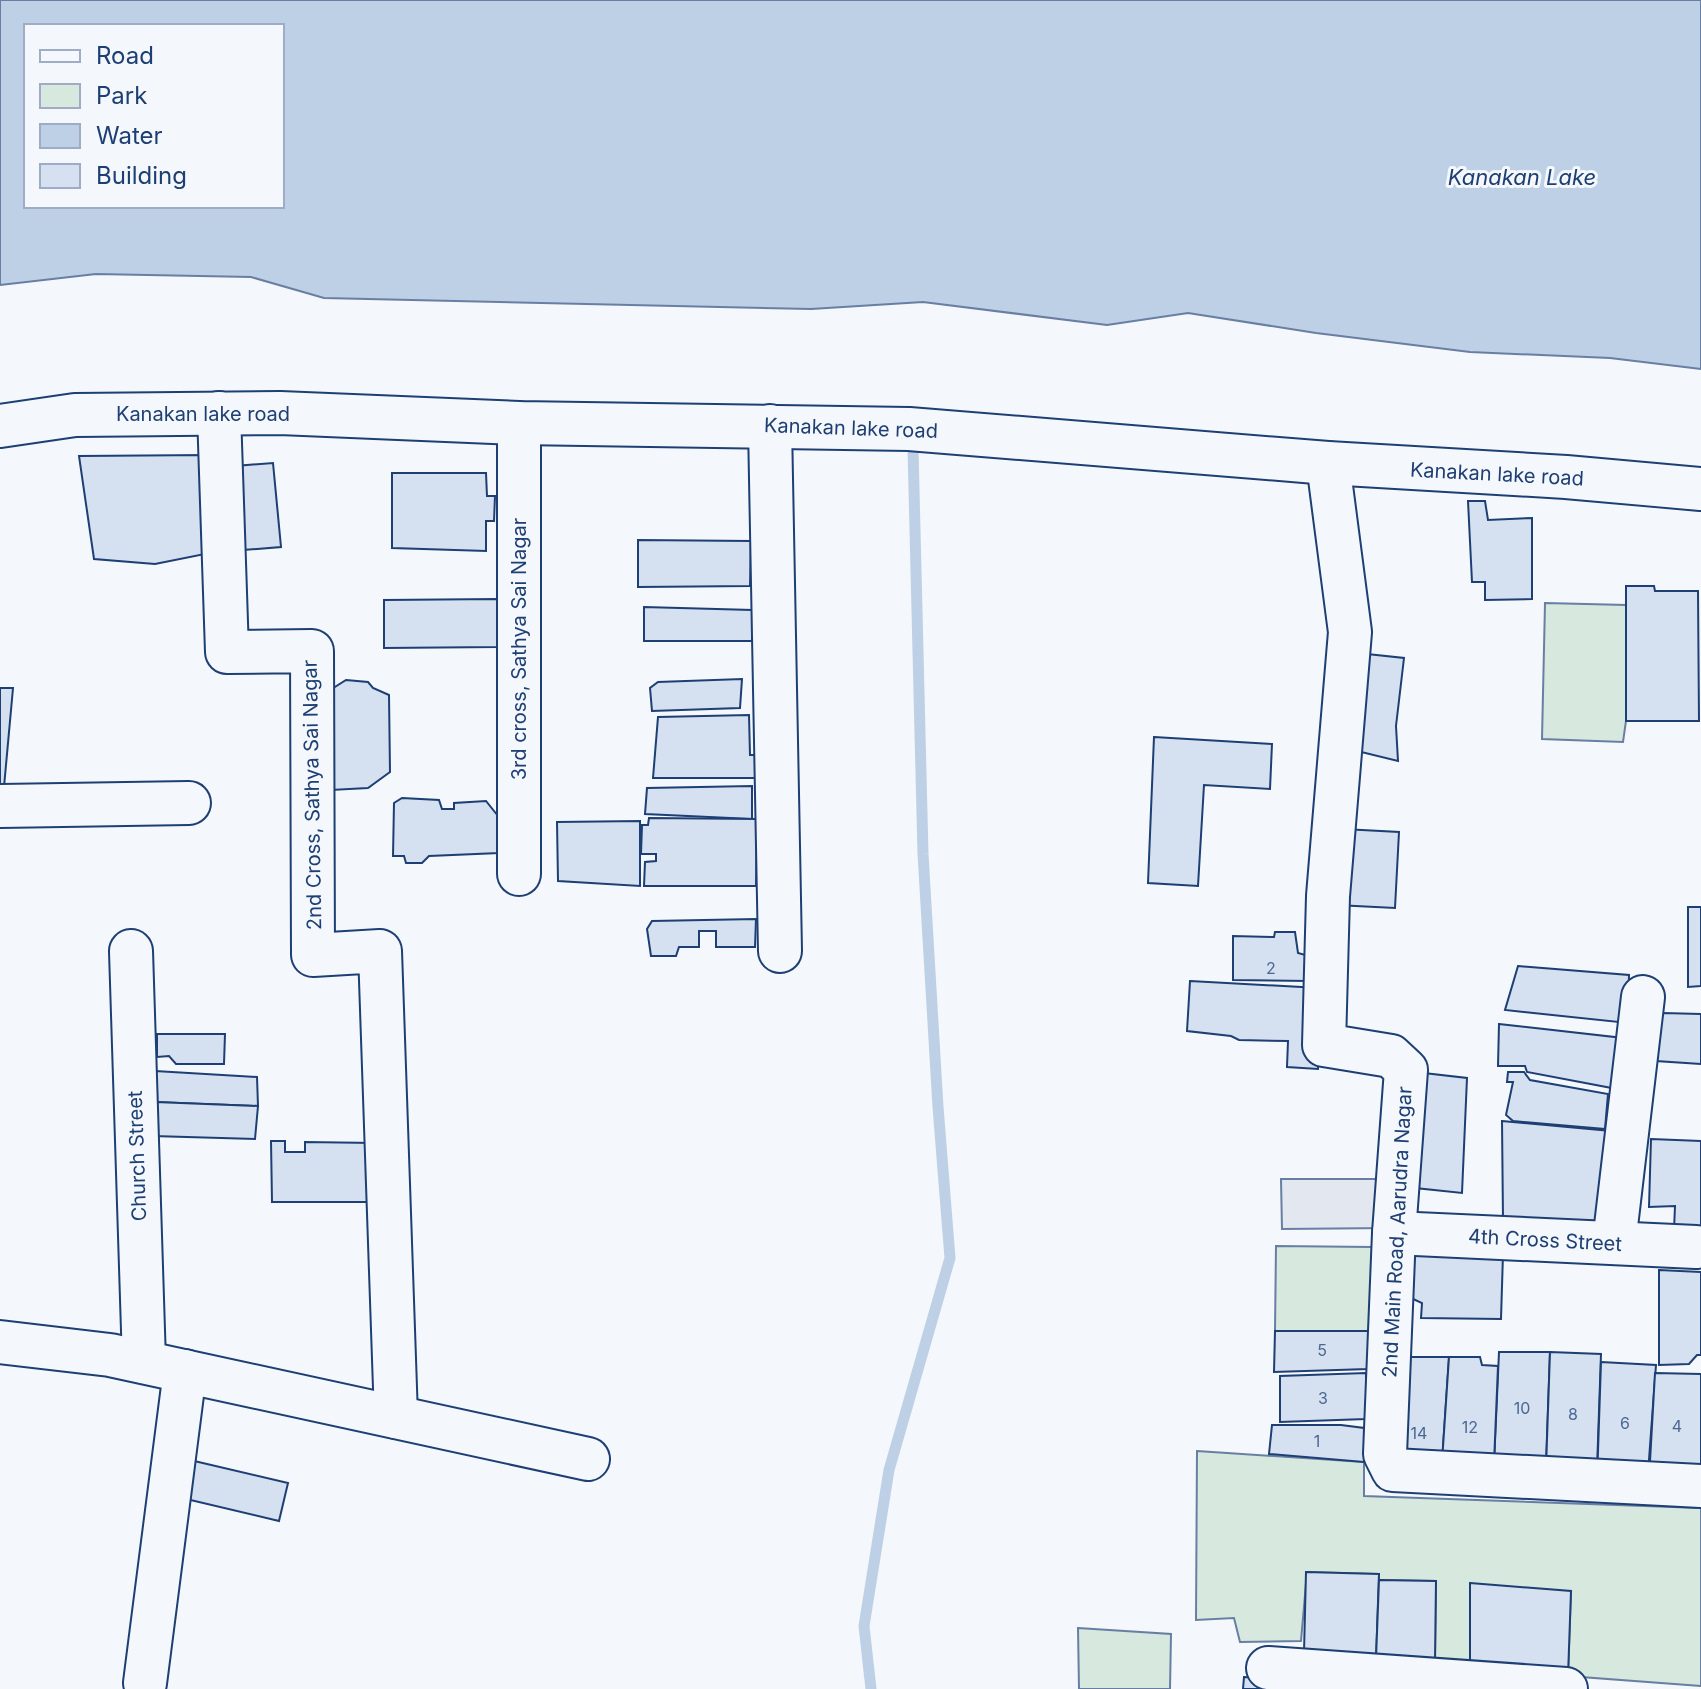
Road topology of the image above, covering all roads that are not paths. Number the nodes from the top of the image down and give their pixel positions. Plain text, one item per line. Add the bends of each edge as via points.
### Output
1 (219, 413) junction
2 (519, 423) junction
3 (0, 426) edge
4 (770, 426) junction
5 (1328, 463) junction
6 (1701, 489) edge
7 (189, 803) dead end
8 (0, 806) edge
9 (519, 874) dead end
10 (131, 951) dead end
11 (780, 951) dead end
12 (1643, 997) dead end
13 (1394, 1233) junction
14 (1614, 1243) junction
15 (1696, 1247) dead end
16 (0, 1342) edge
17 (144, 1362) junction
18 (185, 1371) junction
19 (396, 1417) junction
20 (588, 1459) dead end
21 (1701, 1486) edge
22 (1268, 1668) dead end
23 (145, 1683) dead end
24 (1566, 1689) edge

1 - 2 street, Kanakan lake road
1 - 3 street, Kanakan lake road via 75,415
1 - 19 street, 2nd Cross, Sathya Sai Nagar via 227,652 312,651 313,955 380,951
2 - 4 street, Kanakan lake road
2 - 9 street, 3rd cross, Sathya Sai Nagar
4 - 5 street, Kanakan lake road via 909,429
4 - 11 street
5 - 6 street, Kanakan lake road
5 - 13 street, 2nd Main Road, Aarudra Nagar via 1350,632 1328,896 1324,1045 1391,1056 1406,1070
7 - 8 street
10 - 17 street, Church Street
12 - 14 street
13 - 14 street, 4th Cross Street
13 - 21 street, 2nd Main Road, Aarudra Nagar via 1385,1454 1393,1470
14 - 15 street, 4th Cross Street
16 - 17 street
17 - 18 street
18 - 19 street
18 - 23 street
19 - 20 street
22 - 24 street

